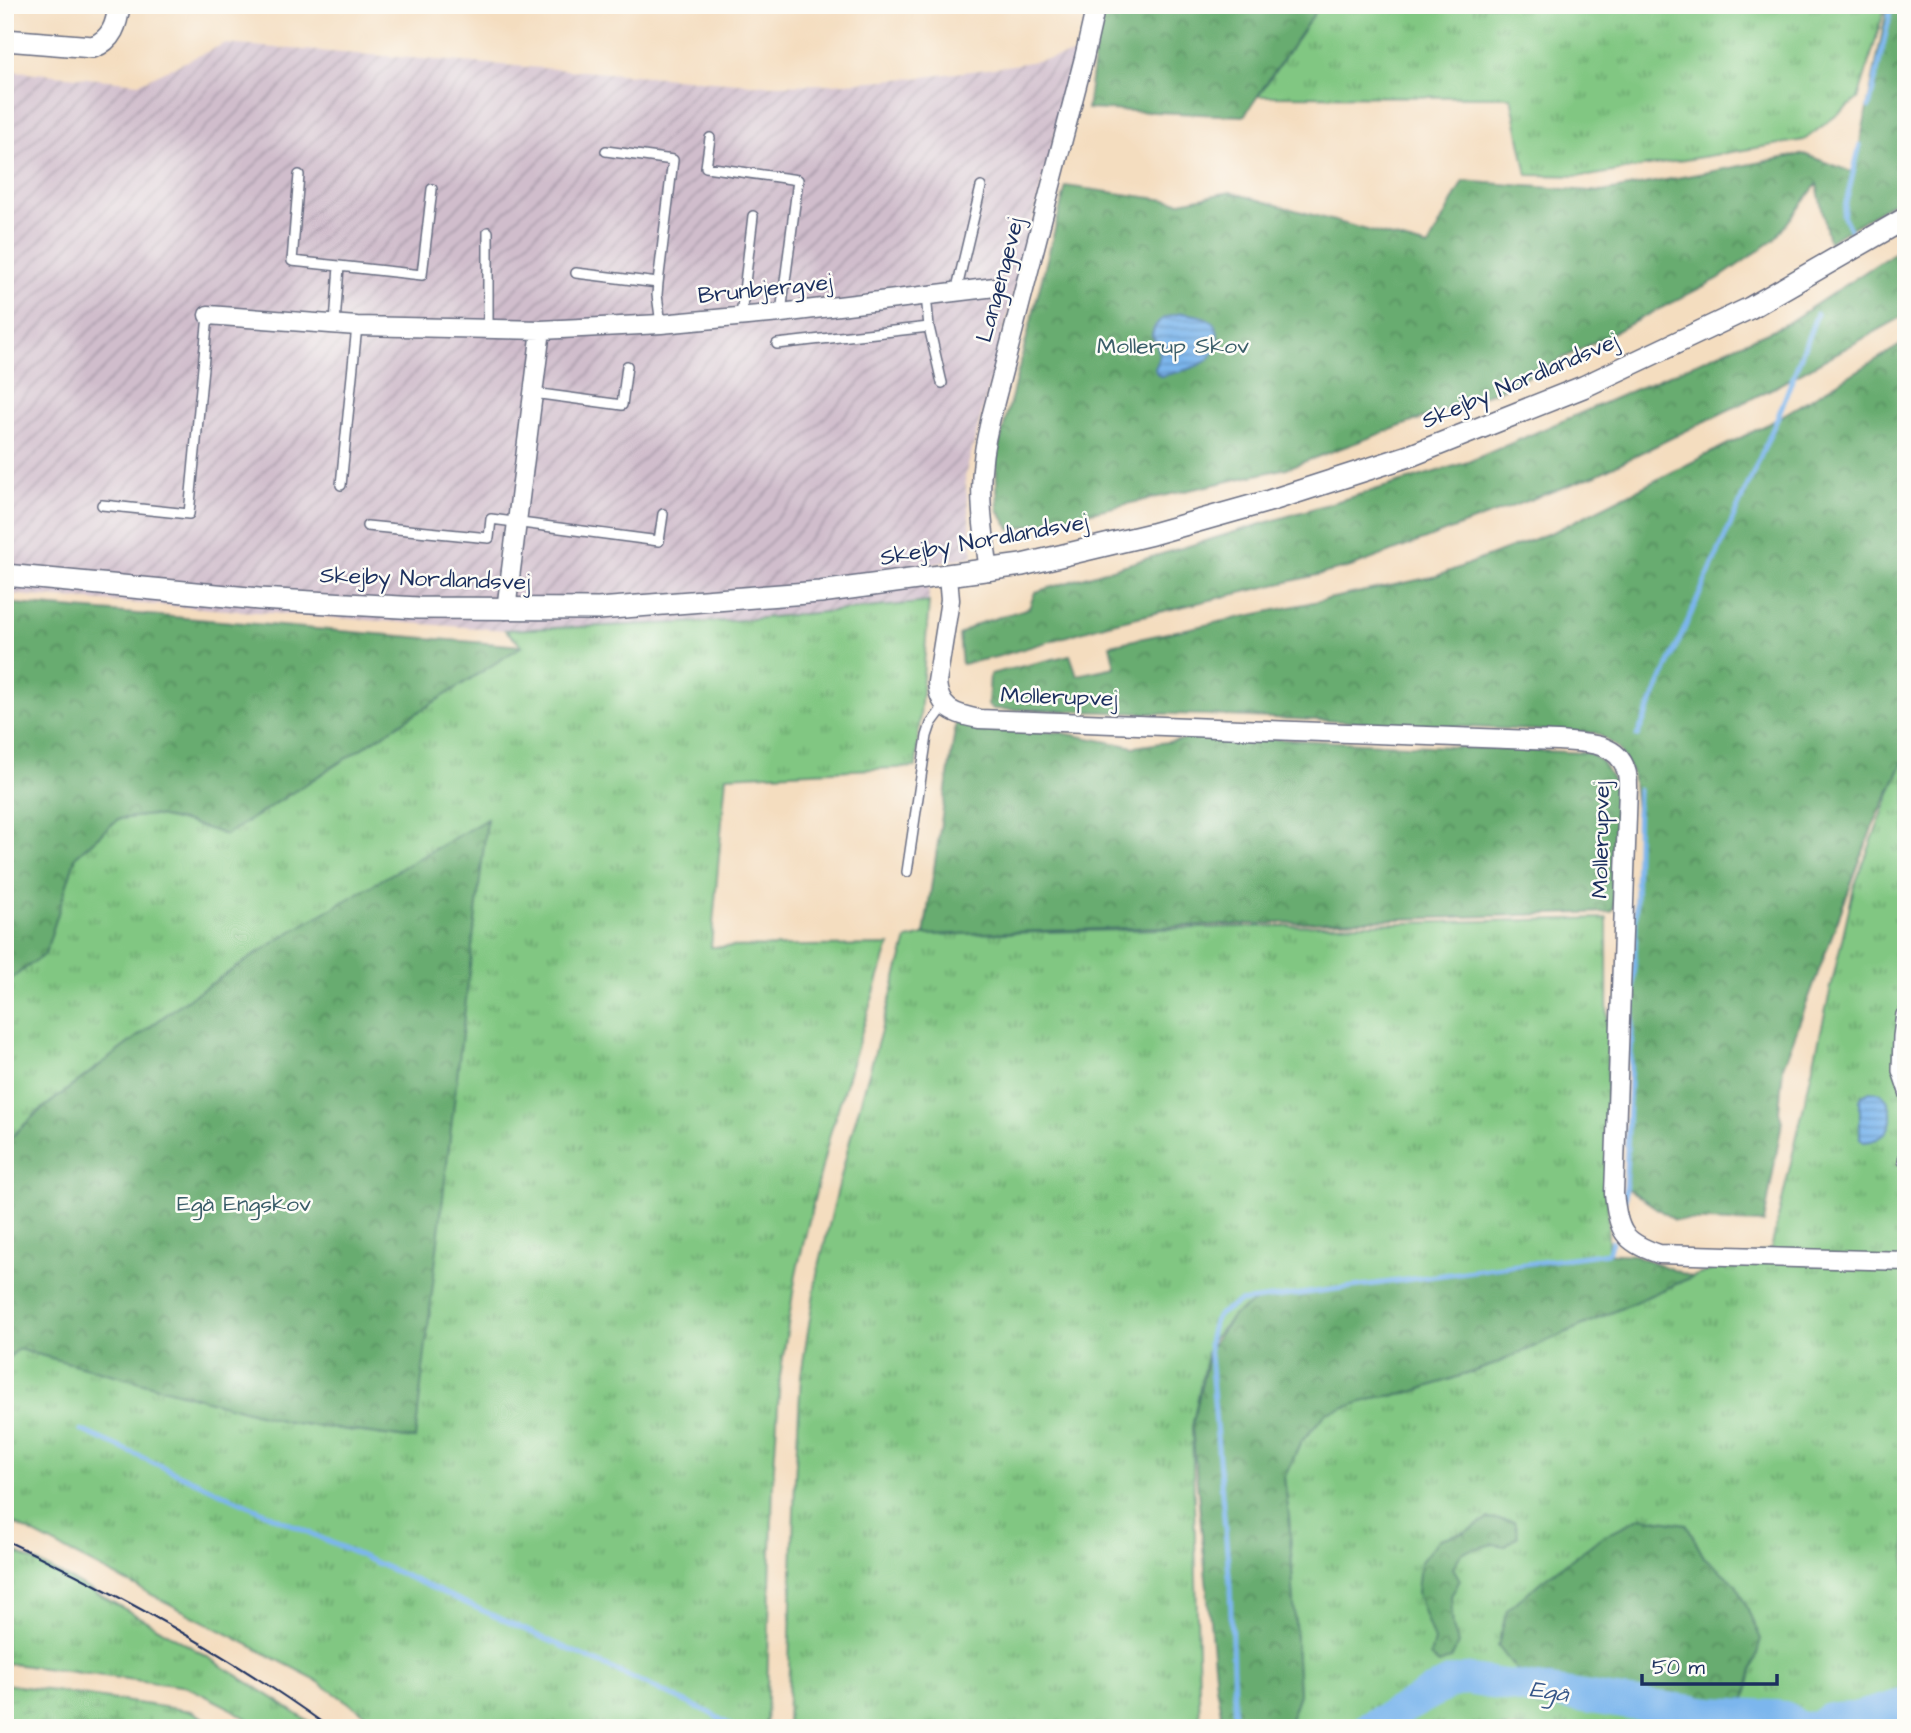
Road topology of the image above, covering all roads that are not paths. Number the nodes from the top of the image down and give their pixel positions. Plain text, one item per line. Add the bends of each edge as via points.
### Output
1 (119, 5) edge
2 (1096, 5) edge
3 (5, 40) edge
4 (710, 138) dead end
5 (606, 151) dead end
6 (299, 175) dead end
7 (981, 187) dead end
8 (432, 189) dead end
9 (753, 216) dead end
10 (1906, 218) edge
11 (488, 232) dead end
12 (339, 267) junction
13 (576, 273) dead end
14 (658, 283) junction
15 (995, 287) dead end
16 (956, 292) junction
17 (926, 295) junction
18 (782, 313) junction
19 (208, 315) joint
20 (741, 316) junction
21 (335, 324) junction
22 (661, 324) junction
23 (357, 326) junction
24 (929, 327) junction
25 (488, 329) junction
26 (541, 330) junction
27 (777, 344) dead end
28 (627, 366) dead end
29 (942, 383) dead end
30 (533, 393) junction
31 (341, 485) dead end
32 (102, 505) dead end
33 (663, 514) dead end
34 (517, 522) junction
35 (366, 526) dead end
36 (989, 571) junction
37 (5, 575) edge
38 (948, 577) junction
39 (506, 610) junction
40 (945, 705) junction
41 (907, 872) dead end
42 (1901, 1014) dead end
43 (1906, 1098) edge
44 (1906, 1148) edge
45 (1906, 1164) edge
46 (1906, 1261) edge

1 - 3 street via 115,26 101,44 85,47
2 - 36 street, Langengevej via 990,417 981,497
4 - 18 lane via 706,167 798,180
5 - 14 lane via 673,160
6 - 12 lane via 292,261
7 - 16 lane
8 - 12 lane via 422,275
9 - 20 lane
10 - 36 street, Skejby Nordlandsvej via 1750,308 1583,387 1412,455 1152,534
11 - 25 lane
12 - 21 lane
13 - 14 lane
14 - 22 lane
15 - 16 street, Brunbjergvej
16 - 17 street, Brunbjergvej
17 - 18 street, Brunbjergvej
17 - 24 lane
18 - 20 street, Brunbjergvej
19 - 21 street, Brunbjergvej
19 - 32 lane via 189,514
20 - 22 street, Brunbjergvej
21 - 23 street, Brunbjergvej
22 - 26 street, Brunbjergvej
23 - 25 street, Brunbjergvej
23 - 31 lane
24 - 27 lane
24 - 29 lane
25 - 26 street, Brunbjergvej
26 - 30 street
28 - 30 lane via 622,405
30 - 34 street
33 - 34 lane via 659,541
34 - 35 lane via 491,519 489,538
34 - 39 street
36 - 38 street, Skejby Nordlandsvej
37 - 39 street, Skejby Nordlandsvej via 259,598
38 - 39 street, Skejby Nordlandsvej via 674,605
38 - 40 street via 950,600 937,682
40 - 41 lane via 927,736
40 - 46 street, Mollerupvej via 957,714 979,719 1558,741 1596,743 1615,752 1626,769 1629,787 1614,1194 1625,1237 1659,1254
42 - 43 lane via 1897,1071
44 - 45 lane

